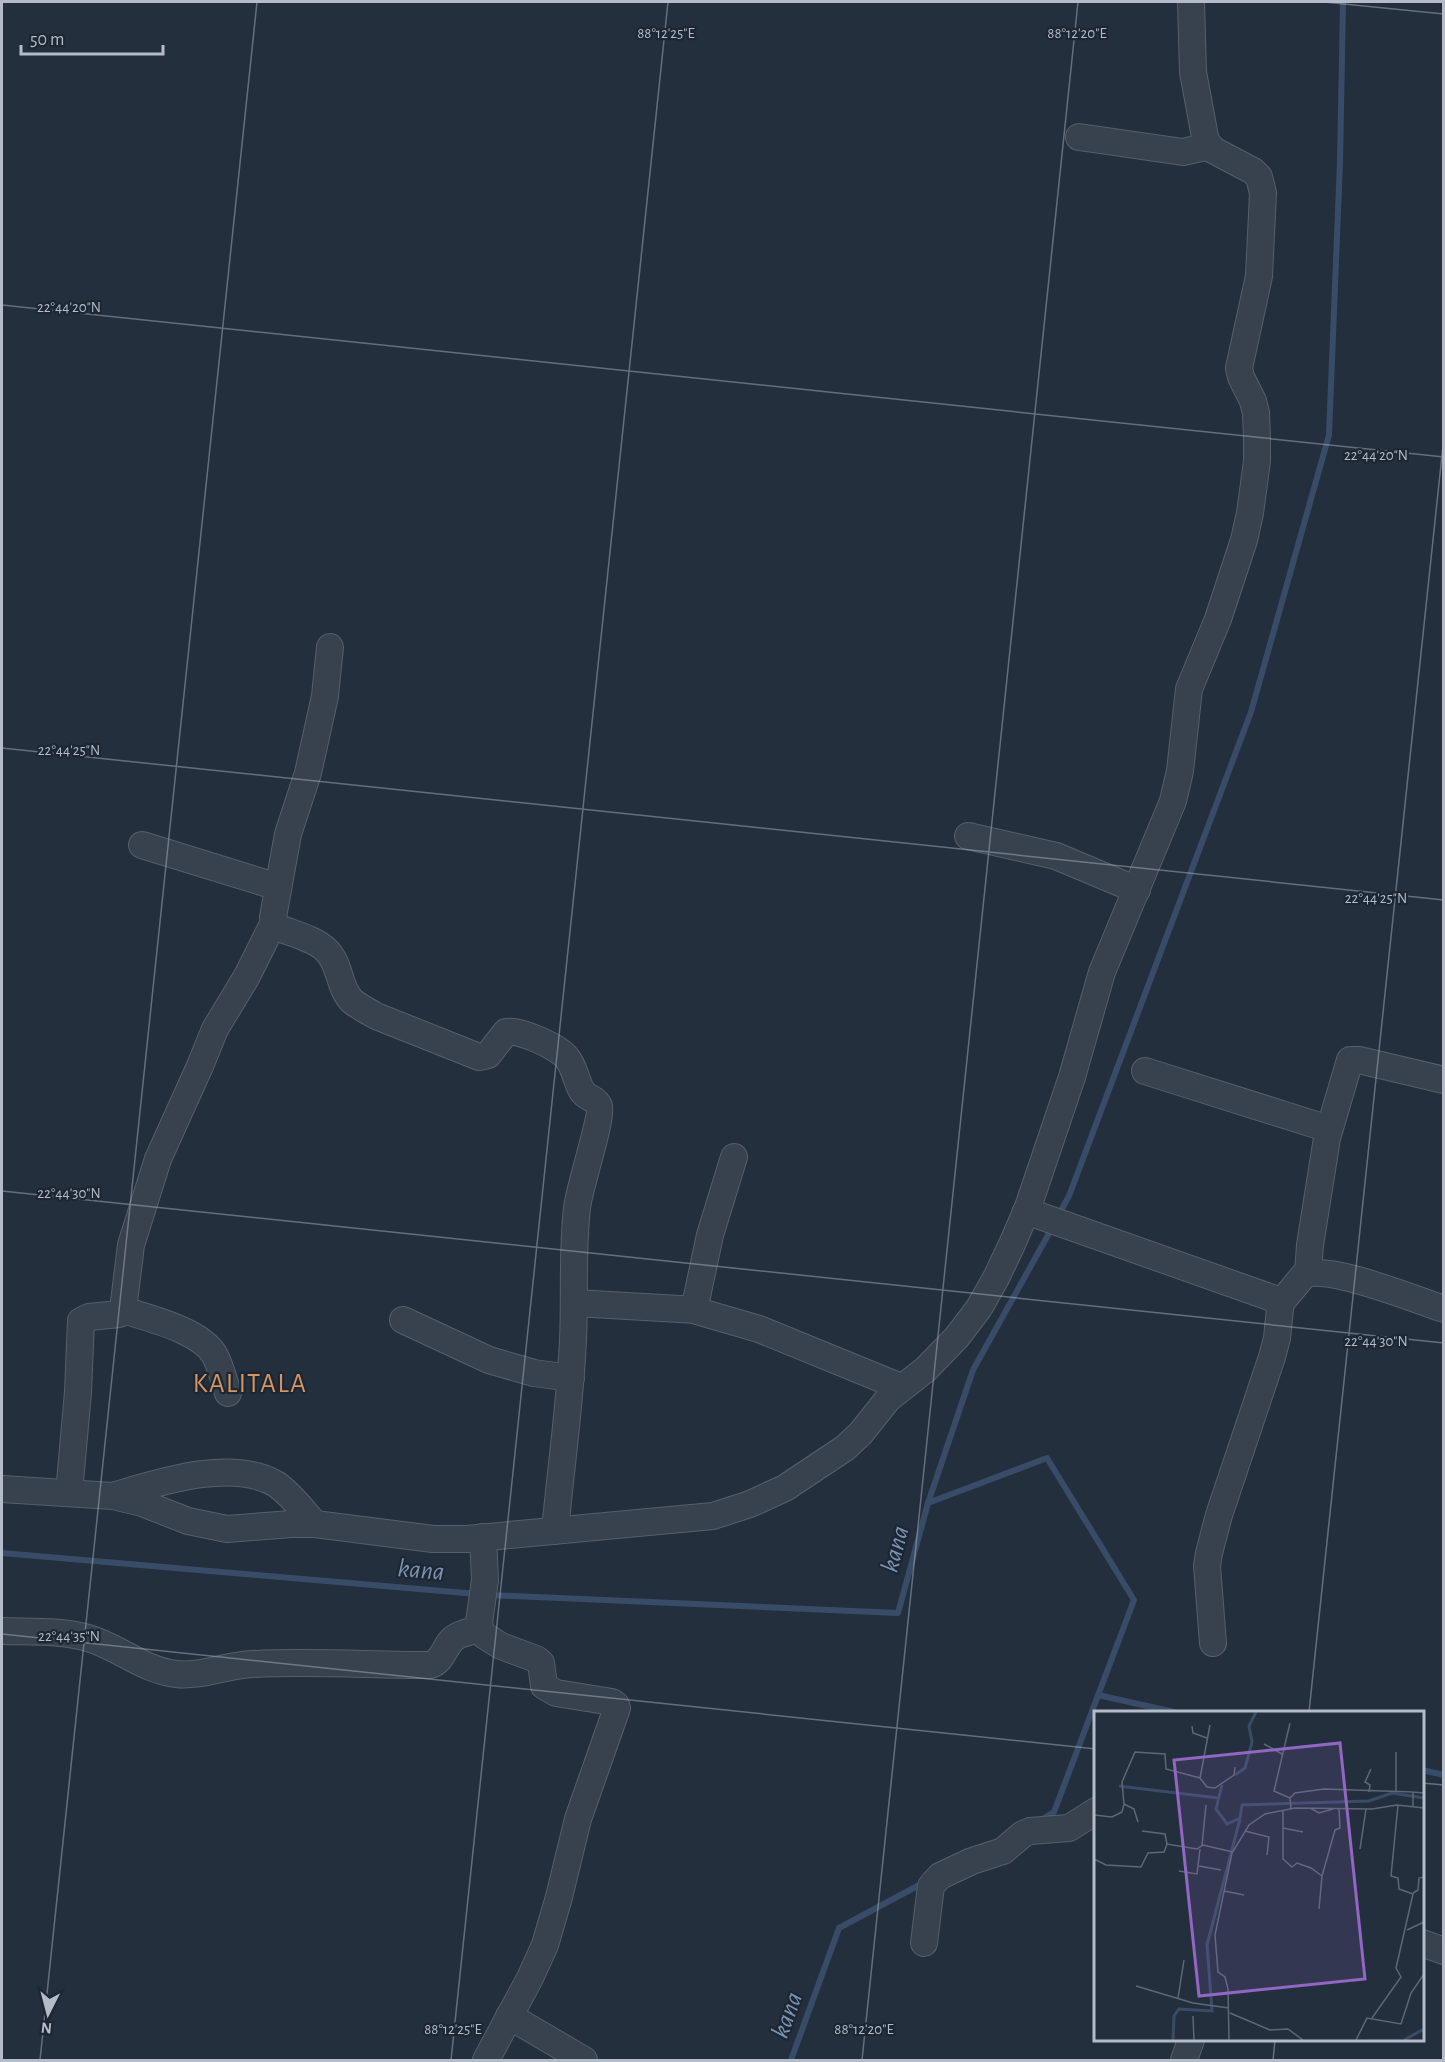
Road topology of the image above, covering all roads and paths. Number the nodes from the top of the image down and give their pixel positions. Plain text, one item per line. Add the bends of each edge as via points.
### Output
1 (1191, 2) edge
2 (1079, 137) dead end
3 (1210, 146) junction
4 (330, 647) dead end
5 (968, 836) dead end
6 (142, 845) dead end
7 (278, 887) junction
8 (1137, 890) junction
9 (274, 922) junction
10 (1145, 1071) dead end
11 (1443, 1080) edge
12 (1329, 1129) junction
13 (734, 1157) dead end
14 (1026, 1211) junction
15 (1308, 1273) junction
16 (1281, 1299) junction
17 (575, 1303) junction
18 (1443, 1309) edge
19 (123, 1310) junction
20 (697, 1310) junction
21 (403, 1320) dead end
22 (571, 1378) junction
23 (901, 1387) junction
24 (228, 1393) dead end
25 (2, 1489) edge
26 (69, 1493) junction
27 (113, 1496) junction
28 (315, 1524) junction
29 (555, 1531) junction
30 (483, 1537) junction
31 (479, 1626) junction
32 (2, 1631) edge
33 (1213, 1643) dead end
34 (1094, 1812) edge
35 (924, 1943) dead end
36 (1424, 1944) edge
37 (1443, 1951) edge
38 (509, 2016) junction
39 (1191, 2041) edge
40 (486, 2061) edge
41 (584, 2061) edge
42 (1184, 2061) edge

1 - 3 street via 1197,101
2 - 3 street via 1183,152
3 - 8 street via 1253,171 1263,193 1259,276 1239,368 1256,413 1257,461 1244,540 1189,689 1178,785
4 - 7 street via 325,696
5 - 8 street via 1056,856
6 - 7 street
7 - 9 street
8 - 14 street via 1102,972 1072,1077
9 - 17 street via 328,951 350,999 376,1016 479,1057 488,1055 506,1032 512,1031 561,1052 568,1059 583,1093 598,1103 600,1112 578,1195
9 - 19 street via 215,1029 158,1159 131,1245
10 - 12 street
11 - 12 street via 1350,1060
12 - 15 street
13 - 20 street via 710,1235
14 - 16 street
14 - 23 street via 979,1308 935,1361
15 - 16 street
15 - 18 street via 1327,1273 1373,1285
16 - 33 street via 1272,1357 1209,1553
17 - 20 street
17 - 22 street
19 - 24 street via 167,1325 207,1346
19 - 26 street via 81,1321
20 - 23 street via 759,1329
21 - 22 street via 500,1364
22 - 29 street
23 - 29 street via 838,1453 785,1488 750,1504 713,1516
25 - 26 street
26 - 27 street
27 - 28 street via 188,1521 227,1529
27 - 28 street via 178,1479 246,1473 276,1484
28 - 30 street via 433,1539
29 - 30 street
30 - 31 street via 484,1592
31 - 32 street via 455,1637 438,1661 430,1665 267,1663 198,1674 162,1671 89,1638
31 - 38 street via 485,1636 501,1646 541,1663 546,1688 612,1702 617,1708 578,1819 544,1945
34 - 35 street via 1069,1827 1023,1834 1003,1851 937,1879 932,1886
36 - 37 street
38 - 40 street
38 - 41 street
39 - 42 street

